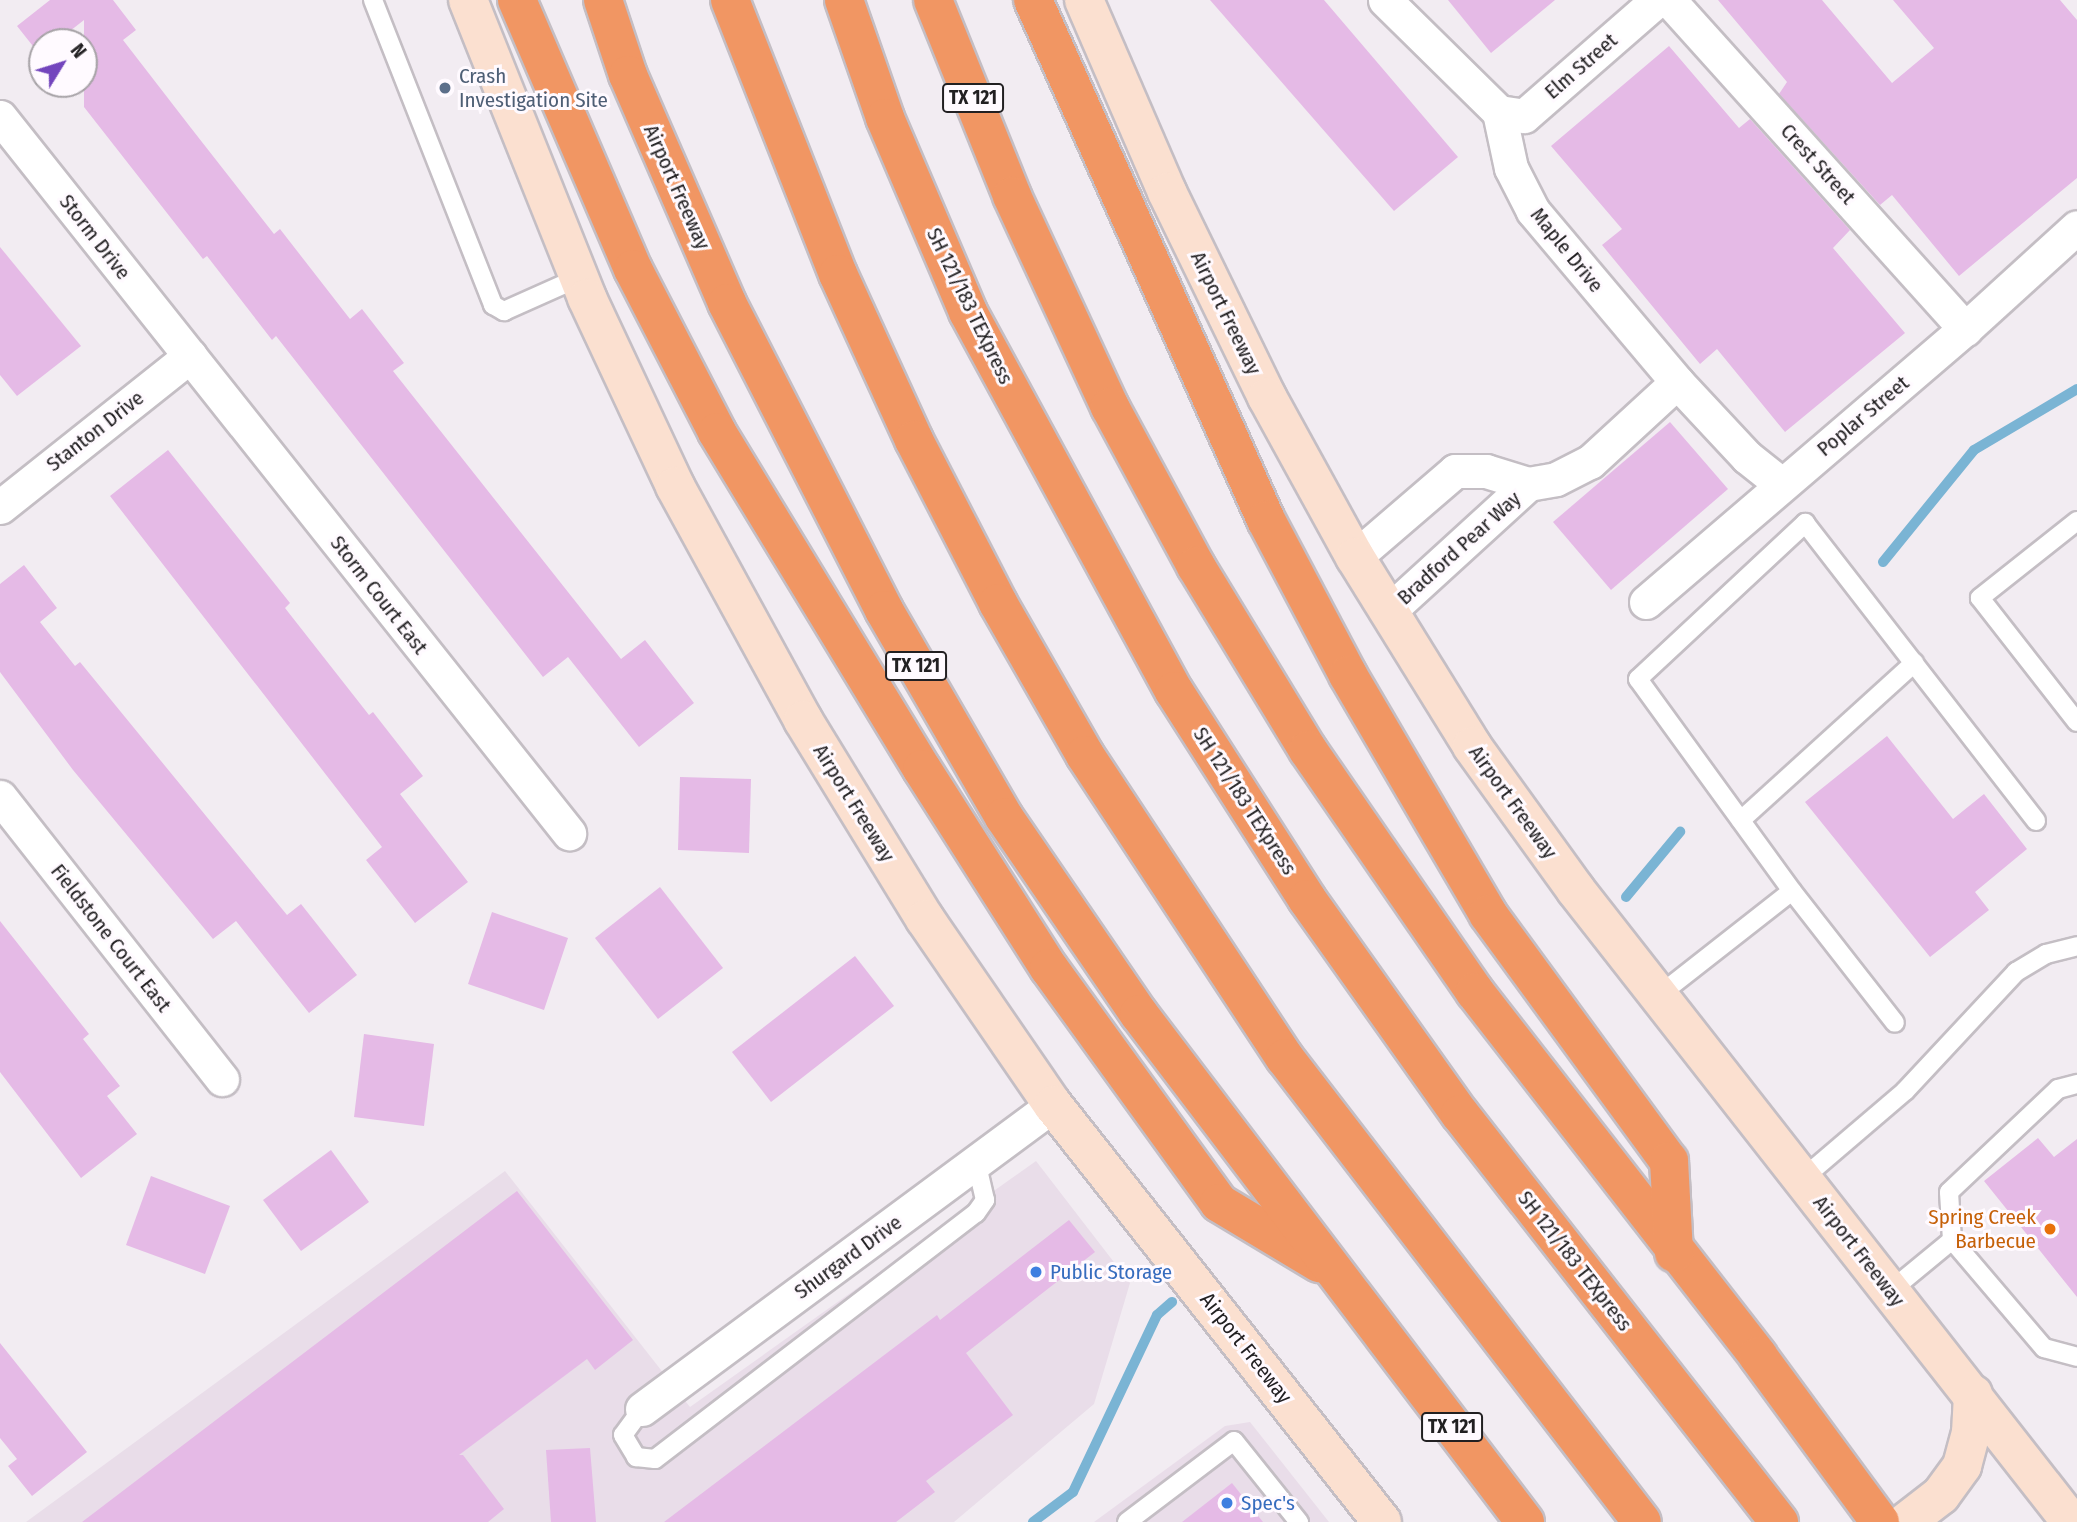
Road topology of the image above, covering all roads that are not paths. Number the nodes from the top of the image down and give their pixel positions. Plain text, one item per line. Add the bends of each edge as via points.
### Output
1 (373, 0) edge
2 (468, 0) edge
3 (517, 0) edge
4 (603, 0) edge
5 (730, 0) edge
6 (844, 0) edge
7 (933, 0) edge
8 (1033, 0) edge
9 (1084, 0) edge
10 (1385, 0) edge
11 (1657, 0) edge
12 (1669, 0) edge
13 (1499, 113) junction
14 (0, 117) edge
15 (2077, 227) edge
16 (578, 278) junction
17 (1965, 329) junction
18 (190, 356) junction
19 (1677, 382) junction
20 (1528, 484) junction
21 (1781, 484) junction
22 (0, 507) edge
23 (2077, 520) edge
24 (1355, 557) junction
25 (1646, 602) dead end
26 (1389, 611) junction
27 (1914, 663) junction
28 (2077, 722) edge
29 (0, 797) edge
30 (1741, 820) junction
31 (2036, 821) dead end
32 (569, 833) dead end
33 (1792, 891) junction
34 (2077, 946) edge
35 (1658, 996) junction
36 (1895, 1023) dead end
37 (222, 1079) dead end
38 (2077, 1084) edge
39 (1053, 1105) junction
40 (976, 1162) junction
41 (1802, 1179) junction
42 (1952, 1240) junction
43 (1674, 1253) junction
44 (1335, 1272) junction
45 (1889, 1292) junction
46 (2077, 1357) edge
47 (1973, 1394) junction
48 (642, 1409) joint
49 (1871, 1510) edge
50 (1127, 1522) edge
51 (1299, 1522) edge
52 (1382, 1522) edge
53 (1525, 1522) edge
54 (1642, 1522) edge
55 (1779, 1522) edge
56 (1906, 1522) edge
57 (2071, 1522) edge

1 - 16 lane via 493,305 504,311
2 - 16 main road, Airport Freeway
3 - 44 highway via 633,269 717,432 784,548 1049,968 1219,1203
4 - 44 highway, Airport Freeway / TX 121 via 628,75 727,303 884,610 1004,817 1139,1014
5 - 54 highway via 838,274 914,440 999,603 1086,755 1285,1058
6 - 55 highway, SH 121/183 TEXpress via 885,118 968,312 1174,691 1307,899 1460,1114
7 - 43 highway, TX 121 via 1012,196 1081,345 1196,566 1308,750 1460,970
8 - 43 highway via 1266,520 1348,675 1489,914 1669,1160
9 - 24 main road, Airport Freeway via 1179,216 1267,397
10 - 13 street
11 - 13 street, Elm Street via 1524,116
12 - 17 street, Crest Street
13 - 19 street, Maple Drive via 1511,169 1533,212
14 - 18 street, Storm Drive
15 - 17 street, Poplar Street
16 - 39 main road, Airport Freeway via 675,486 803,720 925,919
17 - 21 street, Poplar Street
18 - 22 street, Stanton Drive
18 - 32 street, Storm Court East
19 - 20 street, Bradford Pear Way via 1590,462 1556,479
19 - 21 street, Maple Drive via 1747,457
20 - 24 street, Bradford Pear Way via 1486,471 1455,471
20 - 26 street, Bradford Pear Way
21 - 25 street, Poplar Street
23 - 28 lane via 1980,598
24 - 26 main road, Airport Freeway
26 - 35 main road, Airport Freeway via 1472,746
27 - 30 lane
27 - 30 lane via 1805,523 1638,679
27 - 31 lane
29 - 37 street, Fieldstone Court East
30 - 33 lane
33 - 35 lane
33 - 36 lane
34 - 41 lane via 2046,954 2016,972 1905,1091
35 - 41 main road, Airport Freeway
38 - 42 lane via 2058,1089 1949,1192
39 - 40 street, Shurgard Drive
39 - 52 main road, Airport Freeway
40 - 48 street, Shurgard Drive
40 - 48 lane via 985,1200 976,1213 655,1459 636,1457 623,1434
41 - 45 main road, Airport Freeway
42 - 45 lane
42 - 46 lane via 2044,1348
43 - 49 highway, TX 121 via 1758,1356
44 - 53 highway, Airport Freeway / TX 121
45 - 47 main road, Airport Freeway
47 - 56 main road via 1971,1433 1962,1466 1941,1495
47 - 57 main road, Airport Freeway
50 - 51 lane via 1234,1441

